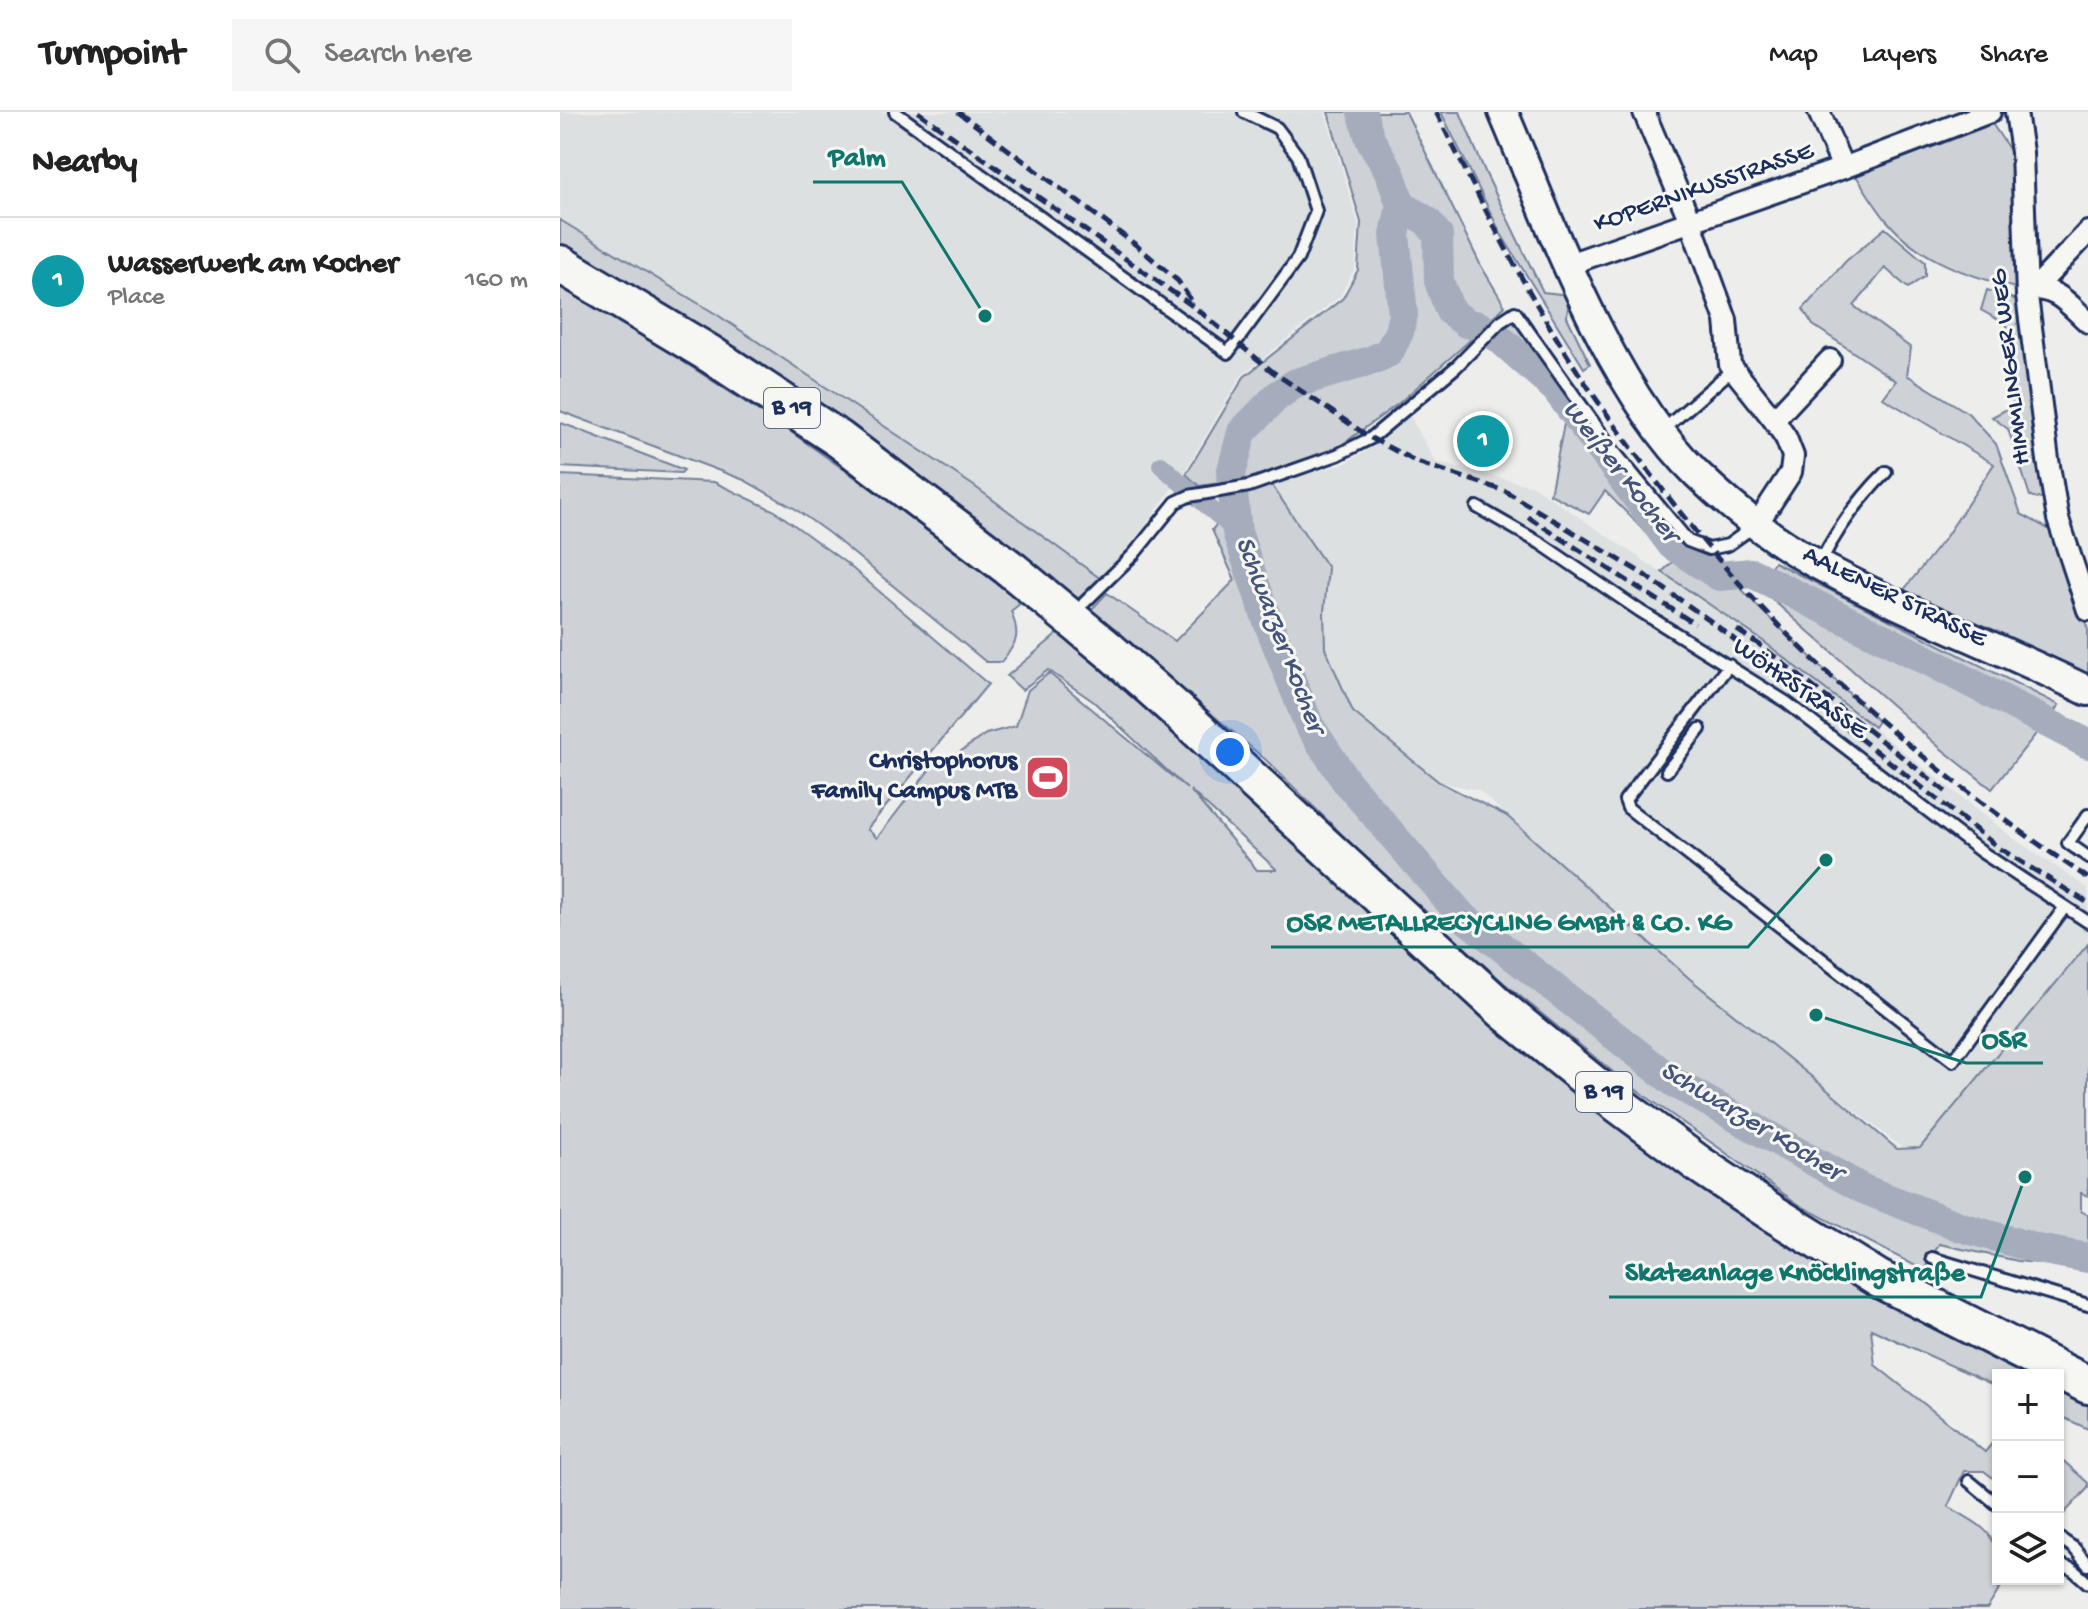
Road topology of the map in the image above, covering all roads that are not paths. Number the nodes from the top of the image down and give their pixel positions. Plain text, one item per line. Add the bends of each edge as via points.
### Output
1 (895, 112) edge
2 (1244, 112) edge
3 (1503, 112) edge
4 (1644, 112) edge
5 (1819, 112) edge
6 (1990, 112) edge
7 (2016, 112) edge
8 (1843, 168) junction
9 (1690, 221) junction
10 (2088, 232) edge
11 (560, 264) edge
12 (1569, 264) junction
13 (2027, 288) junction
14 (2088, 322) edge
15 (1830, 360) dead end
16 (1733, 369) junction
17 (1774, 420) junction
18 (1661, 431) junction
19 (1886, 472) dead end
20 (1477, 507) dead end
21 (1757, 524) junction
22 (1819, 565) junction
23 (2084, 585) edge
24 (1084, 603) dead end
25 (2088, 610) edge
26 (1729, 665) junction
27 (2088, 691) edge
28 (1700, 729) dead end
29 (1667, 771) dead end
30 (2088, 815) edge
31 (2088, 857) edge
32 (2065, 907) junction
33 (2088, 922) edge
34 (1932, 1258) dead end
35 (2088, 1305) edge
36 (2088, 1385) edge
37 (1969, 1481) dead end
38 (1992, 1500) edge
39 (2064, 1541) edge
40 (2088, 1565) edge
41 (2064, 1566) edge
42 (2088, 1583) edge

1 - 2 lane via 1228,353 1298,258 1316,211 1298,156 1277,128
3 - 12 street, AALENER STRASSE
4 - 9 street
5 - 8 street
6 - 8 street, KOPERNIKUSSTRASSE
7 - 13 street, HIMMLINGER WEG
8 - 9 street, KOPERNIKUSSTRASSE
9 - 12 street, KOPERNIKUSSTRASSE
9 - 16 street via 1726,320
10 - 13 street via 2042,281
11 - 36 highway, B 19 via 839,439 1012,570 1160,695 1504,1011 1700,1165 1879,1279
12 - 18 street, AALENER STRASSE via 1609,350
13 - 14 street via 2055,292
13 - 23 street, HIMMLINGER WEG via 2058,519
15 - 17 street
16 - 17 street
16 - 18 lane
17 - 21 street via 1793,456 1791,472
18 - 21 street, AALENER STRASSE via 1696,473
19 - 22 lane via 1837,528
20 - 26 lane, WÖHRSTRASSE
21 - 22 street, AALENER STRASSE
21 - 24 lane via 1728,545 1709,549 1688,541 1613,450 1515,312 1371,438 1249,486 1176,502
22 - 27 street, AALENER STRASSE
23 - 25 street, HIMMLINGER WEG
26 - 32 lane, WÖHRSTRASSE via 1786,702 1980,851
26 - 32 lane via 1625,800 1628,808 1953,1061
28 - 29 lane
30 - 31 lane via 2068,843
32 - 33 lane, WÖHRSTRASSE
34 - 35 lane
37 - 38 lane
39 - 40 lane
41 - 42 lane

